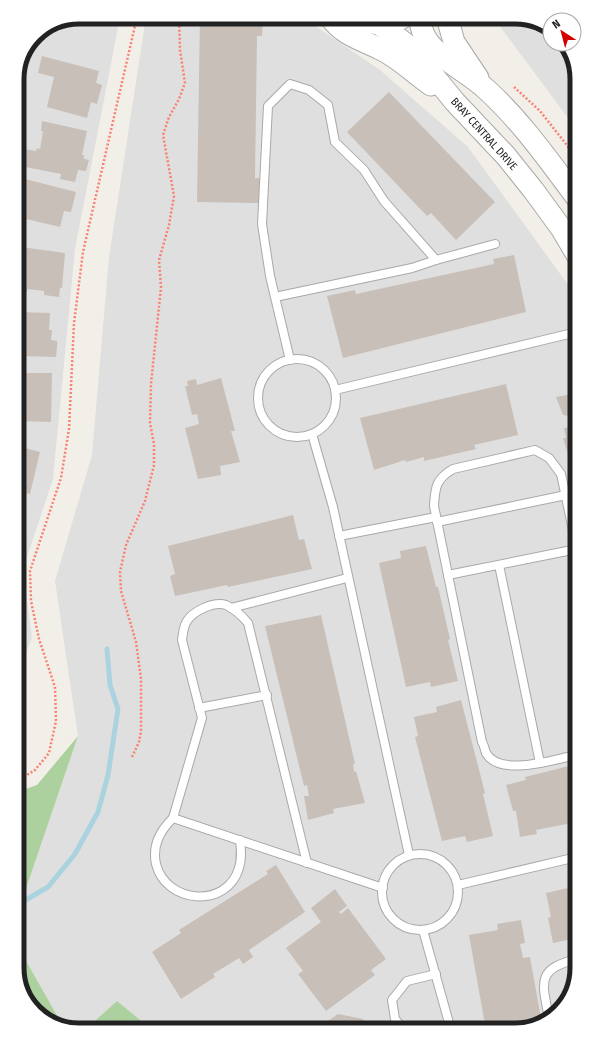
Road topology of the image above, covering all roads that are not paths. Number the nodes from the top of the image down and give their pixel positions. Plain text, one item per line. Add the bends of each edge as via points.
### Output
1 (335, 24) edge
2 (379, 24) edge
3 (421, 24) edge
4 (449, 24) edge
5 (487, 90) junction
6 (455, 102) junction
7 (570, 189) edge
8 (570, 243) edge
9 (495, 244) dead end
10 (436, 260) junction
11 (275, 297) junction
12 (570, 334) edge
13 (290, 360) junction
14 (335, 390) junction
15 (312, 434) junction
16 (566, 495) junction
17 (570, 515) edge
18 (437, 519) junction
19 (339, 536) junction
20 (570, 550) edge
21 (498, 565) junction
22 (448, 575) junction
23 (348, 578) junction
24 (231, 608) junction
25 (267, 695) junction
26 (199, 708) junction
27 (570, 756) edge
28 (540, 763) junction
29 (173, 818) junction
30 (240, 840) junction
31 (409, 855) junction
32 (570, 859) edge
33 (306, 863) junction
34 (458, 885) junction
35 (383, 888) junction
36 (423, 930) junction
37 (570, 961) edge
38 (436, 974) junction
39 (548, 1012) edge
40 (398, 1023) edge
41 (450, 1023) edge

1 - 6 street via 350,36 391,55
2 - 6 street, BRAY CENTRAL DRIVE via 410,47
3 - 5 street via 422,31 434,49
4 - 5 street via 454,42
5 - 7 street via 537,144
6 - 8 street, BRAY CENTRAL DRIVE via 506,156
9 - 10 lane
10 - 11 lane via 412,268
10 - 11 lane via 384,201 364,170 335,142 328,105 309,90 290,84 268,106 262,224
11 - 13 lane
12 - 14 lane
13 - 14 lane via 306,360 316,364 331,379
13 - 15 lane via 276,365 262,380 257,399 259,409 268,425 276,431 293,437
14 - 15 lane via 335,405 329,420
15 - 19 lane
16 - 17 lane
16 - 18 lane
16 - 18 lane via 561,474 549,458 535,450 453,469 441,476 435,490
18 - 19 lane
18 - 22 lane
19 - 23 lane
20 - 21 lane
21 - 22 lane
21 - 28 lane
22 - 28 lane via 482,742 487,755 498,763 512,767
23 - 24 lane
23 - 31 lane
24 - 25 lane via 242,615 248,623
24 - 26 lane via 224,605 210,606 198,611 187,621 183,630 182,640
25 - 26 lane
25 - 33 lane
26 - 29 lane via 202,718
27 - 28 lane
29 - 30 lane
29 - 30 lane via 163,828 156,842 154,856 158,871 166,883 177,892 191,897 206,896 220,891 231,882 239,869 242,855
30 - 33 lane
31 - 34 lane via 435,856 446,863 454,873
31 - 35 lane via 397,861 389,870
32 - 34 lane
33 - 35 lane
34 - 36 lane via 458,898 454,910 445,921
35 - 36 lane via 384,905 390,916 411,929
36 - 38 lane
37 - 39 lane via 558,964 548,972 544,980
38 - 40 lane via 407,981 392,1000 395,1019
38 - 41 lane

